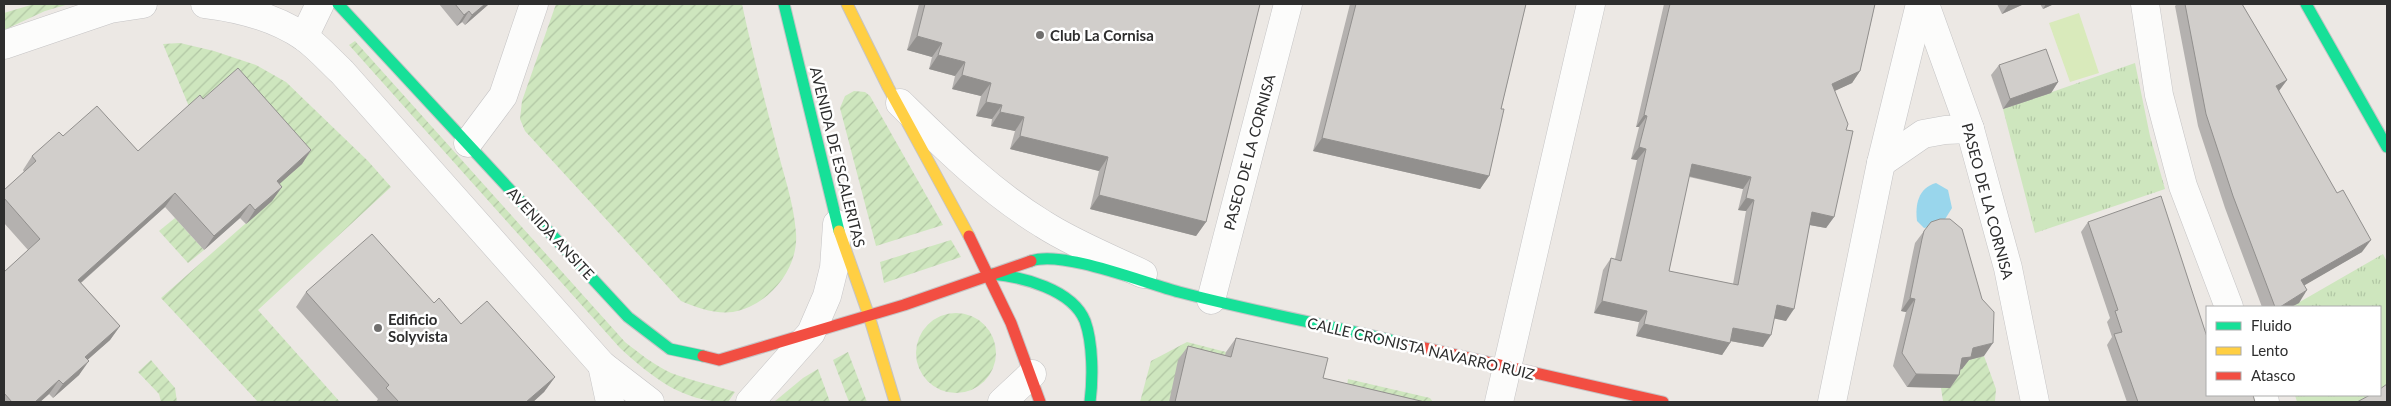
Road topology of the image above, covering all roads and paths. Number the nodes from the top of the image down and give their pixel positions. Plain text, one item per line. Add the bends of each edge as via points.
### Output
1 (142, 4) edge
2 (205, 4) edge
3 (320, 4) edge
4 (338, 4) edge
5 (534, 4) edge
6 (784, 4) edge
7 (847, 4) edge
8 (1288, 4) edge
9 (1591, 4) edge
10 (1920, 4) edge
11 (1925, 4) edge
12 (2145, 4) edge
13 (2306, 4) edge
14 (304, 37) junction
15 (4, 45) edge
16 (893, 97) junction
17 (2381, 105) dead end
18 (2368, 113) junction
19 (1970, 130) junction
20 (468, 143) junction
21 (2387, 147) edge
22 (1881, 163) junction
23 (837, 224) junction
24 (990, 274) junction
25 (1180, 292) junction
26 (1211, 300) junction
27 (2229, 306) edge
28 (869, 316) junction
29 (811, 333) junction
30 (602, 365) junction
31 (1506, 368) junction
32 (1032, 374) junction
33 (610, 402) edge
34 (650, 402) edge
35 (750, 402) edge
36 (895, 402) edge
37 (1002, 402) edge
38 (1040, 402) edge
39 (1090, 402) edge
40 (1499, 402) edge
41 (1662, 402) edge
42 (1832, 402) edge
43 (2035, 402) edge

1 - 15 street via 110,9
2 - 14 street via 230,7 266,18
3 - 14 street
4 - 20 street, AVENIDA ANSITE
5 - 20 street via 503,96
6 - 23 street, AVENIDA DE ESCALERITAS
7 - 16 street
8 - 26 street, PASEO DE LA CORNISA
9 - 31 street
10 - 22 street
11 - 19 street, PASEO DE LA CORNISA
12 - 27 street via 2159,95 2183,186
13 - 18 street
14 - 30 street via 342,72
16 - 24 street
16 - 25 street, CALLE CRONISTA NAVARRO RUIZ via 969,169 1024,212 1045,226
17 - 18 street
18 - 21 street
19 - 22 street via 1924,134
19 - 43 street, PASEO DE LA CORNISA via 2008,268
20 - 29 street, AVENIDA ANSITE via 628,317 670,349 719,360
22 - 42 street
23 - 28 street, AVENIDA DE ESCALERITAS
23 - 29 street via 834,268 827,296
24 - 25 street, CALLE CRONISTA NAVARRO RUIZ via 1038,258 1074,262
24 - 28 street, CALLE CRONISTA NAVARRO RUIZ
24 - 32 street
24 - 39 street via 1009,275 1043,286 1058,294 1084,319 1093,364
25 - 26 street, CALLE CRONISTA NAVARRO RUIZ
26 - 31 street, CALLE CRONISTA NAVARRO RUIZ
28 - 29 street, CALLE CRONISTA NAVARRO RUIZ
28 - 36 street, AVENIDA DE ESCALERITAS
29 - 35 street
30 - 33 street
30 - 34 street
31 - 40 street
31 - 41 street, CALLE CRONISTA NAVARRO RUIZ
32 - 37 street
32 - 38 street

